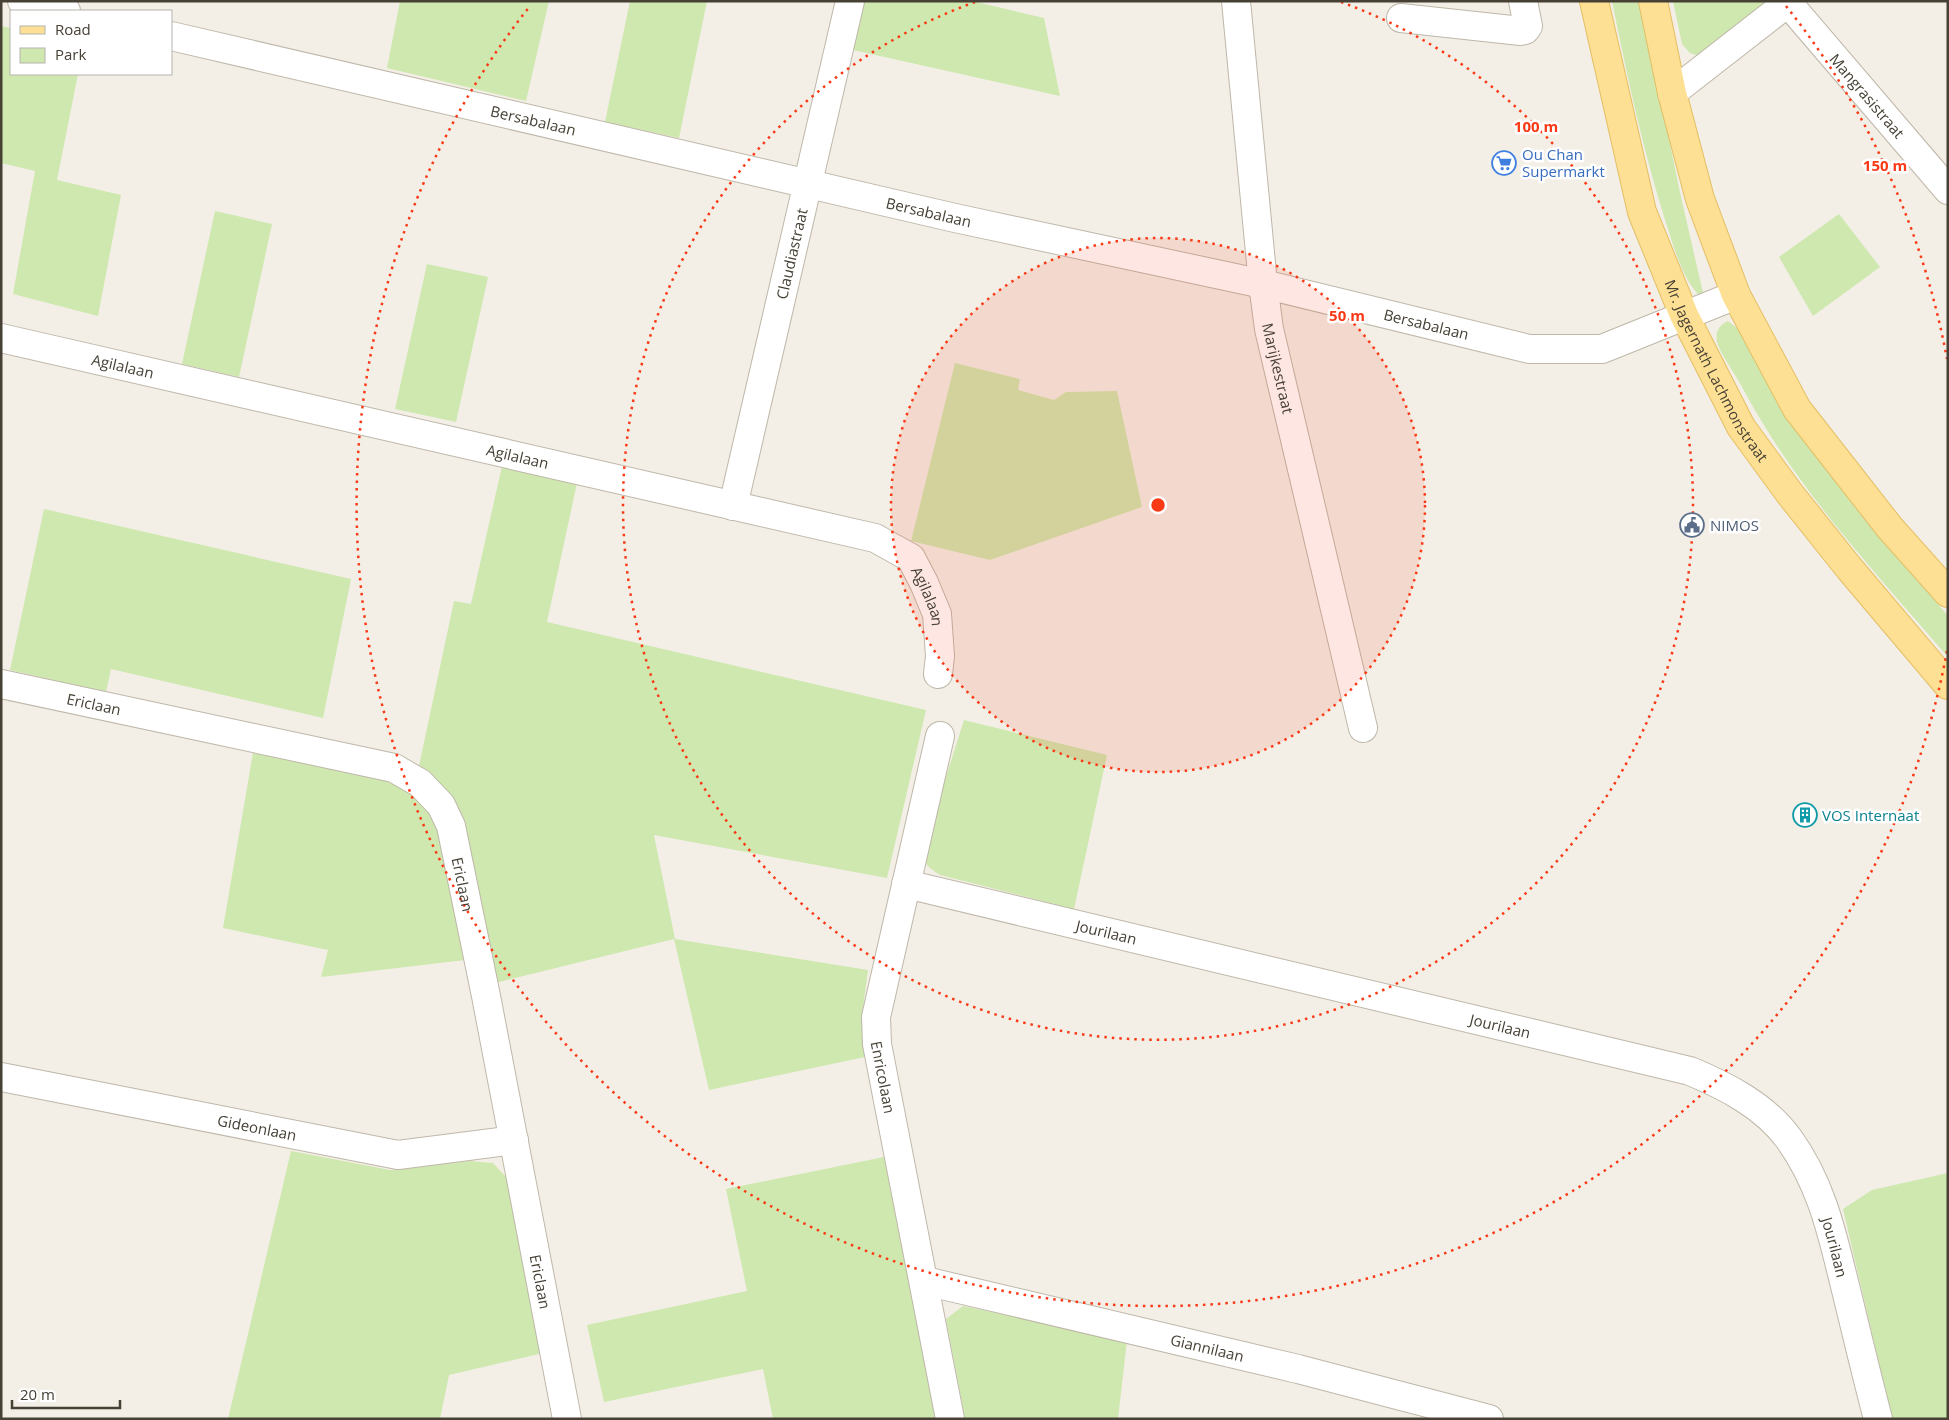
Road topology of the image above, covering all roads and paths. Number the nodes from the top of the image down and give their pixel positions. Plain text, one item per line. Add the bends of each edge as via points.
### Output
1 (22, 1) edge
2 (850, 1) edge
3 (1236, 1) edge
4 (1523, 1) edge
5 (1594, 1) edge
6 (1653, 1) edge
7 (1789, 2) edge
8 (62, 10) edge
9 (1400, 18) dead end
10 (172, 36) edge
11 (1672, 93) junction
12 (806, 183) junction
13 (1948, 190) edge
14 (1262, 284) junction
15 (1736, 295) junction
16 (1684, 315) junction
17 (1, 338) edge
18 (733, 506) junction
19 (1944, 581) edge
20 (938, 674) dead end
21 (1, 684) edge
22 (1948, 686) edge
23 (1363, 728) dead end
24 (940, 736) dead end
25 (906, 884) junction
26 (1, 1077) edge
27 (514, 1140) junction
28 (924, 1281) junction
29 (567, 1419) edge
30 (950, 1419) edge
31 (1489, 1419) edge
32 (1878, 1419) edge

1 - 8 street
2 - 12 street, Claudiastraat
3 - 14 street, Marijkestraat
4 - 9 street via 1528,26 1521,31
5 - 16 main road, Mr. Jagernath Lachmonstraat via 1642,212
6 - 11 main road
7 - 11 street
7 - 13 street, Mangrasistraat
10 - 12 street, Bersabalaan
11 - 15 main road via 1700,199
12 - 14 street, Bersabalaan
12 - 18 street, Claudiastraat
14 - 16 street, Bersabalaan via 1529,349 1602,349
14 - 23 street, Marijkestraat via 1269,329
15 - 16 street, Bersabalaan
15 - 19 main road via 1797,409 1890,528
16 - 22 main road, Mr. Jagernath Lachmonstraat via 1741,427 1849,568
17 - 18 street, Agilalaan
18 - 20 street, Agilalaan via 875,538 910,558 937,614
21 - 27 street, Ericlaan via 394,768 420,783 441,805 451,826
24 - 25 street, Enricolaan
25 - 28 street, Enricolaan via 876,1017 877,1044
25 - 32 street, Jourilaan via 1680,1069 1717,1082 1767,1116 1788,1138 1811,1176 1828,1217
26 - 27 street, Gideonlaan via 398,1155
27 - 29 street, Ericlaan
28 - 30 street, Enricolaan
28 - 31 street, Giannilaan via 1298,1369

